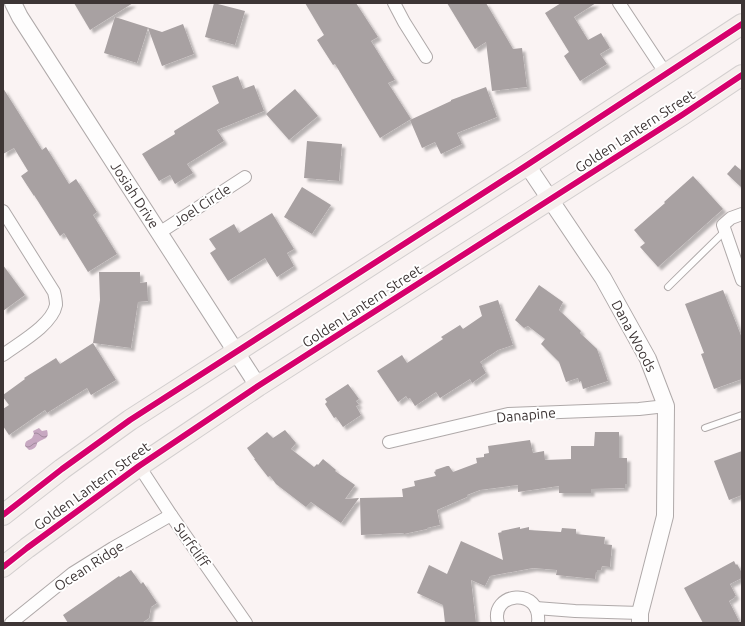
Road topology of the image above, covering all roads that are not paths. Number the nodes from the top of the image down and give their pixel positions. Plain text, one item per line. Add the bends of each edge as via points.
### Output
1 (13, 3) edge
2 (394, 3) edge
3 (619, 3) edge
4 (742, 24) edge
5 (426, 57) dead end
6 (666, 74) junction
7 (742, 75) edge
8 (528, 165) junction
9 (244, 177) dead end
10 (551, 199) junction
11 (3, 211) edge
12 (742, 214) edge
13 (724, 228) junction
14 (159, 233) junction
15 (742, 280) edge
16 (668, 287) dead end
17 (236, 352) junction
18 (3, 355) edge
19 (258, 386) junction
20 (666, 406) junction
21 (742, 415) edge
22 (705, 428) dead end
23 (389, 442) dead end
24 (138, 466) junction
25 (3, 514) edge
26 (171, 515) junction
27 (3, 567) edge
28 (536, 608) junction
29 (640, 618) edge
30 (11, 623) edge
31 (246, 623) edge
32 (498, 623) edge
33 (538, 623) edge

1 - 14 street, Josiah Drive
2 - 5 street
3 - 6 street
4 - 6 main road, Golden Lantern Street
6 - 8 main road, Golden Lantern Street
7 - 10 main road, Golden Lantern Street
8 - 10 street, Dana Woods
8 - 17 main road, Golden Lantern Street
9 - 14 street, Joel Circle
10 - 19 main road, Golden Lantern Street
10 - 20 street, Dana Woods via 603,278 648,358
11 - 18 street via 54,292 56,304 44,325
12 - 13 street via 731,218
13 - 15 street
13 - 16 lane
14 - 17 street, Josiah Drive
17 - 19 street, Josiah Drive
17 - 25 main road, Golden Lantern Street via 114,431
19 - 24 main road, Golden Lantern Street
20 - 23 street, Danapine via 508,414
20 - 29 street, Dana Woods via 665,516
21 - 22 lane
24 - 26 street, Surfcliff
24 - 27 main road, Golden Lantern Street
26 - 30 street, Ocean Ridge via 73,573
26 - 31 street, Surfcliff
28 - 29 street
28 - 32 street via 524,598 508,599 498,611
28 - 33 street

